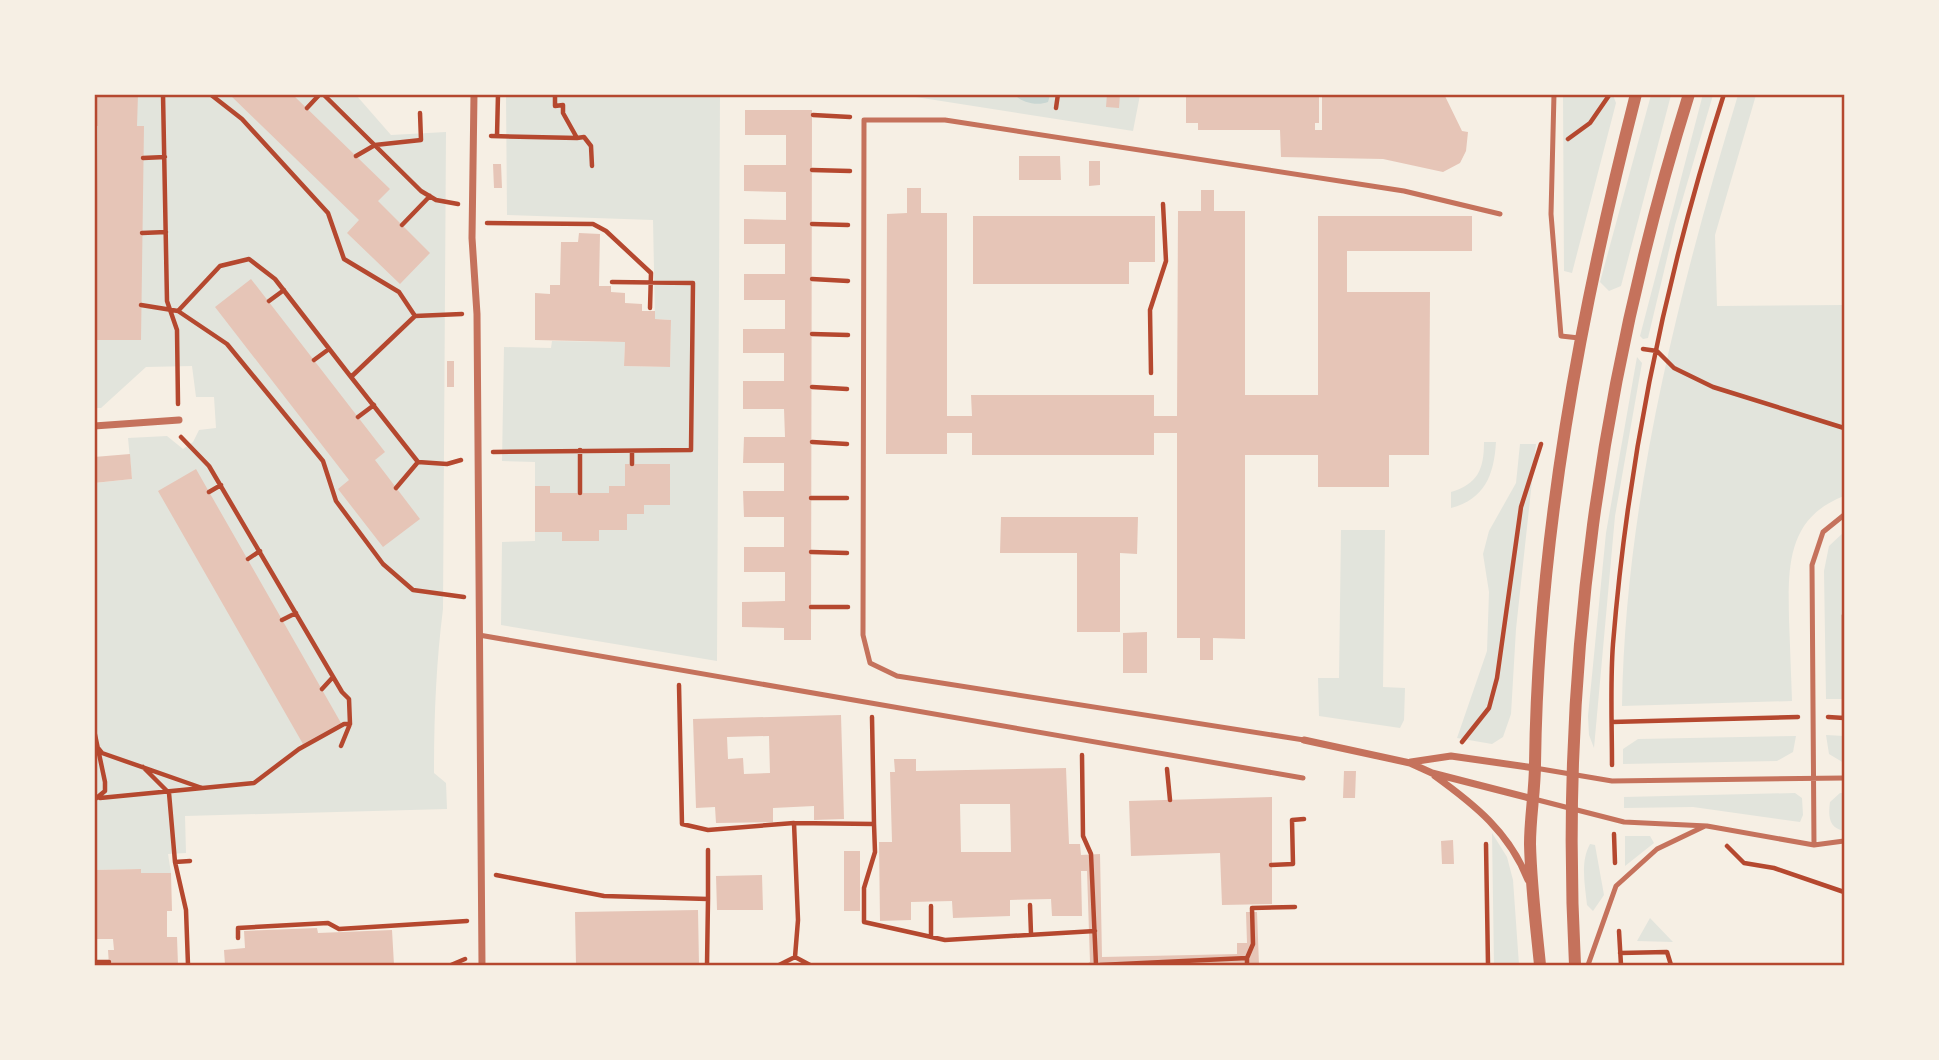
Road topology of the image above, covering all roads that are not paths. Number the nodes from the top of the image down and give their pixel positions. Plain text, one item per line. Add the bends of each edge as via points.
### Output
1 (474, 94) edge
2 (1554, 94) edge
3 (1636, 94) edge
4 (1689, 94) edge
5 (1500, 214) dead end
6 (1579, 338) junction
7 (179, 420) road end
8 (94, 426) edge
9 (1844, 515) edge
10 (479, 635) junction
11 (1304, 740) joint
12 (1410, 763) junction
13 (1535, 768) junction
14 (1432, 773) junction
15 (1573, 775) junction
16 (1814, 777) junction
17 (1303, 778) dead end
18 (1844, 778) edge
19 (1533, 799) junction
20 (1572, 809) junction
21 (1707, 826) junction
22 (1844, 841) edge
23 (1814, 845) junction
24 (1532, 892) junction
25 (482, 965) edge
26 (1539, 965) edge
27 (1575, 965) edge
28 (1588, 965) edge

1 - 10 street
2 - 6 lane via 1551,214 1561,336
3 - 6 street
4 - 15 street via 1649,230 1608,421 1589,544
5 - 11 lane via 1404,191 945,120 864,120 862,553 863,635 870,663 897,676
6 - 13 street via 1548,573
7 - 8 street
9 - 16 lane via 1822,531 1813,555
10 - 17 lane
10 - 25 street
11 - 12 street
12 - 13 street via 1451,755
12 - 14 street
13 - 15 lane
13 - 19 street
14 - 19 street
14 - 24 street via 1500,829 1519,858
15 - 16 lane via 1612,781
15 - 20 street
16 - 18 lane
16 - 23 lane
19 - 20 lane
19 - 24 street
20 - 21 lane via 1614,820
20 - 27 street
21 - 23 lane
21 - 28 lane via 1657,849 1616,886
22 - 23 lane
24 - 26 street

